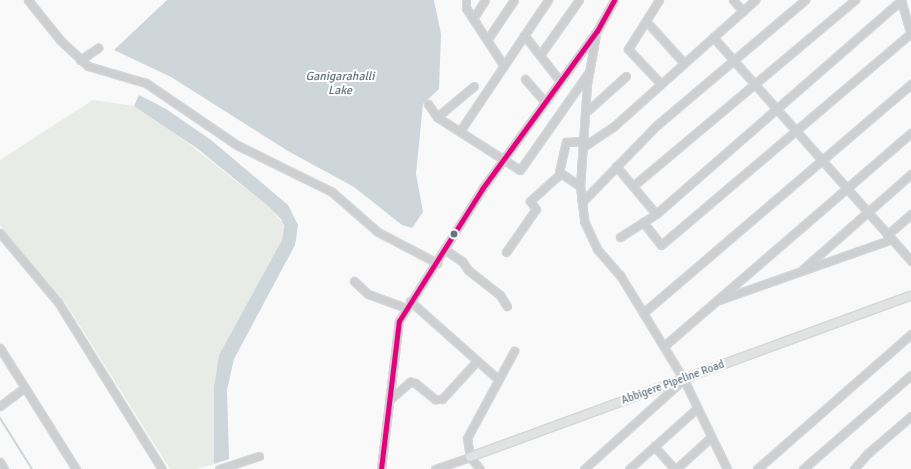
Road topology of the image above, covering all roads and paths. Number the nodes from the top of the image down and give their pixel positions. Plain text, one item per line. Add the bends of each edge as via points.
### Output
1 (28, 0) edge
2 (466, 0) edge
3 (485, 0) edge
4 (514, 0) edge
5 (548, 0) edge
6 (579, 0) edge
7 (614, 0) edge
8 (658, 0) edge
9 (733, 0) edge
10 (756, 0) edge
11 (805, 0) edge
12 (854, 0) edge
13 (901, 0) edge
14 (743, 11) junction
15 (473, 19) junction
16 (646, 21) junction
17 (597, 31) junction
18 (524, 35) junction
19 (911, 35) edge
20 (712, 37) junction
21 (487, 40) junction
22 (98, 48) dead end
23 (540, 55) junction
24 (80, 60) junction
25 (734, 61) junction
26 (683, 62) junction
27 (504, 66) junction
28 (589, 72) junction
29 (626, 76) dead end
30 (525, 79) dead end
31 (560, 81) junction
32 (660, 83) junction
33 (754, 84) junction
34 (911, 84) edge
35 (474, 86) dead end
36 (545, 102) junction
37 (428, 104) dead end
38 (776, 109) junction
39 (586, 113) junction
40 (437, 117) junction
41 (460, 131) junction
42 (796, 131) junction
43 (911, 133) edge
44 (584, 144) junction
45 (503, 158) junction
46 (822, 161) junction
47 (616, 166) junction
48 (561, 173) junction
49 (911, 174) edge
50 (580, 186) junction
51 (633, 186) junction
52 (847, 189) junction
53 (582, 202) junction
54 (867, 212) junction
55 (656, 214) junction
56 (911, 214) edge
57 (643, 222) junction
58 (0, 233) edge
59 (620, 237) dead end
60 (889, 237) junction
61 (444, 249) junction
62 (506, 252) dead end
63 (910, 257) edge
64 (437, 263) junction
65 (800, 272) junction
66 (354, 281) dead end
67 (911, 296) edge
68 (410, 301) junction
69 (715, 301) junction
70 (507, 306) dead end
71 (406, 308) junction
72 (644, 313) junction
73 (911, 334) edge
74 (664, 346) junction
75 (0, 348) edge
76 (514, 351) dead end
77 (477, 361) junction
78 (911, 375) edge
79 (498, 379) junction
80 (684, 380) junction
81 (24, 387) junction
82 (389, 400) junction
83 (0, 406) edge
84 (696, 409) junction
85 (911, 416) edge
86 (711, 437) junction
87 (654, 446) junction
88 (259, 456) dead end
89 (470, 457) junction
90 (0, 462) edge
91 (632, 468) edge
92 (4, 469) edge
93 (76, 469) edge
94 (162, 469) edge
95 (219, 469) edge
96 (381, 469) edge
97 (435, 469) edge
98 (480, 469) edge
99 (584, 469) edge
100 (676, 469) edge
101 (726, 469) edge
102 (757, 469) edge
103 (803, 469) edge
104 (854, 469) edge

1 - 24 street via 60,40
2 - 15 street via 466,8
3 - 15 street
4 - 21 street
5 - 18 street
6 - 23 street
7 - 17 street
8 - 16 street
9 - 14 street
10 - 14 street
11 - 25 street
12 - 33 street
13 - 19 street
13 - 38 street
14 - 20 street
15 - 21 street
16 - 26 street
16 - 32 street via 628,49
17 - 28 street
17 - 31 street
18 - 23 street
18 - 27 street
19 - 42 street
20 - 25 street
20 - 26 street
21 - 27 street
22 - 24 street
23 - 31 street
24 - 64 street via 100,71 112,72 146,83 238,145 332,192 378,232
25 - 33 street
25 - 47 street via 656,125
26 - 32 street
27 - 41 street
28 - 39 street
28 - 45 street via 520,170
29 - 39 street
30 - 36 street
31 - 36 street
32 - 44 street via 613,127
33 - 38 street
33 - 51 street
34 - 46 street
35 - 40 street
36 - 45 street
37 - 40 street
38 - 42 street
38 - 55 street
39 - 44 street
40 - 41 street
41 - 45 street
42 - 46 street
42 - 57 street via 661,245
43 - 52 street
44 - 48 street via 566,142
44 - 50 street
45 - 61 street
46 - 52 street
46 - 72 street
47 - 51 street
47 - 53 street
48 - 50 street
48 - 62 street via 530,201 536,209
49 - 54 street
50 - 53 street
51 - 55 street
52 - 54 street
52 - 69 street
53 - 72 street via 584,221 597,249 620,276
54 - 60 street
54 - 65 street
55 - 57 street
56 - 60 street
57 - 59 street
58 - 94 street via 58,302
60 - 63 street
60 - 65 street
61 - 64 street
61 - 70 street via 500,294
64 - 68 street
65 - 69 street
66 - 71 street via 368,294
67 - 80 main road, Abbigere Pipeline Road
68 - 71 street
68 - 77 street
69 - 74 street
71 - 82 street via 399,320
72 - 74 street
73 - 102 street
74 - 80 street
75 - 81 street
76 - 79 street
77 - 79 street
77 - 82 street via 442,399 435,399 410,382
78 - 103 street
79 - 89 street via 467,438
80 - 84 street
80 - 89 main road, Abbigere Pipeline Road
80 - 99 street
81 - 83 street
81 - 93 street
82 - 96 street
84 - 86 street
84 - 87 street
85 - 104 street via 867,454
86 - 100 street
86 - 101 street
87 - 91 street
87 - 100 street
88 - 95 street
89 - 97 street, Abbigere Pipeline Road
89 - 98 street
90 - 92 street

